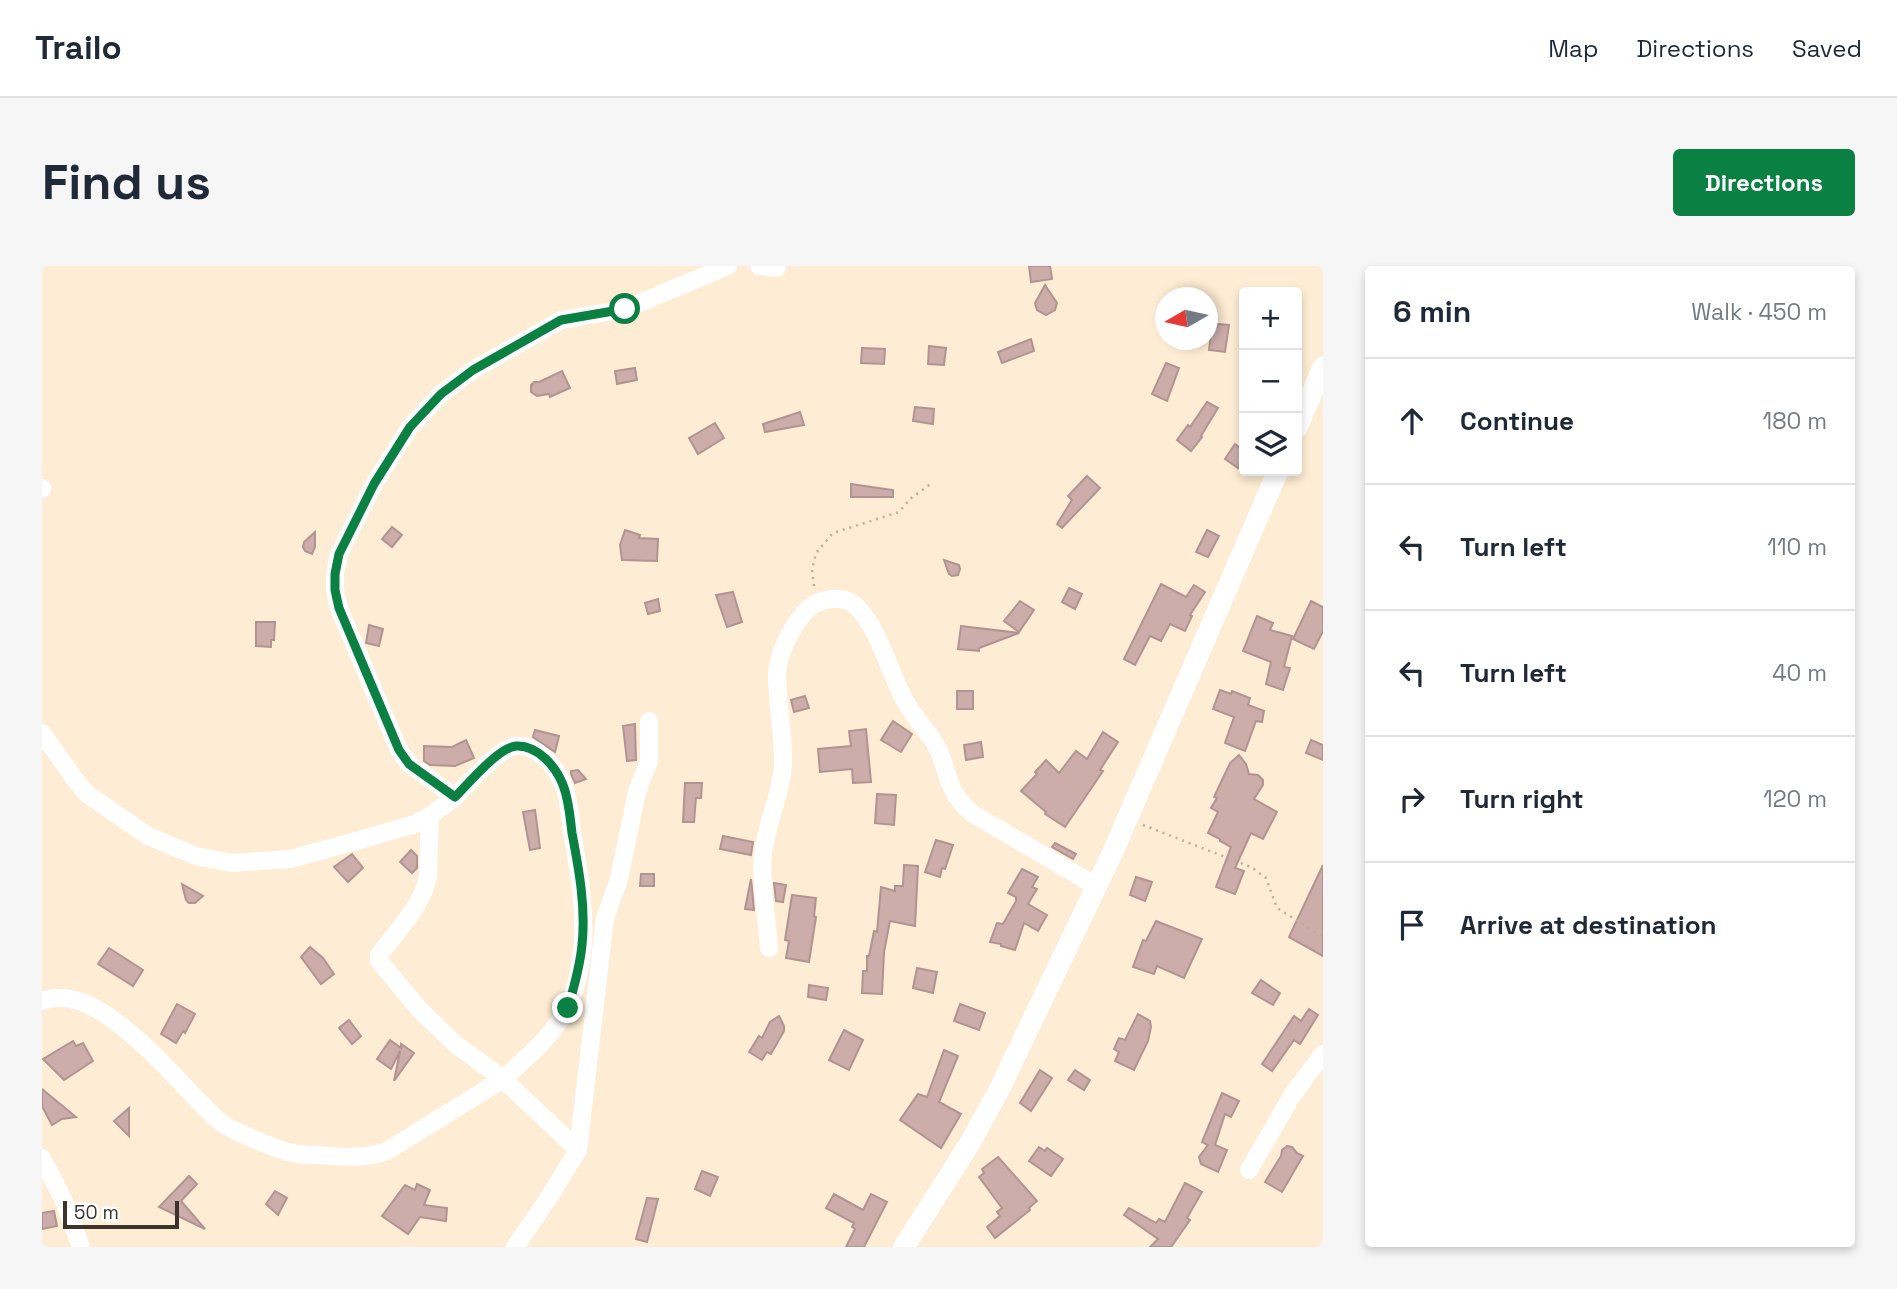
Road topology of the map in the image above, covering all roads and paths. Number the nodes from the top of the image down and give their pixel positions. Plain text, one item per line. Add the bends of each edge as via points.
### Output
1 (728, 266) edge
2 (759, 266) edge
3 (777, 268) edge
4 (1323, 367) edge
5 (1302, 416) edge
6 (1276, 476) edge
7 (932, 483) dead end
8 (823, 600) junction
9 (649, 721) dead end
10 (42, 733) edge
11 (455, 797) junction
12 (430, 816) junction
13 (1128, 818) junction
14 (1096, 886) junction
15 (1323, 937) edge
16 (769, 948) dead end
17 (42, 1000) edge
18 (1323, 1054) edge
19 (503, 1079) junction
20 (578, 1150) junction
21 (42, 1158) edge
22 (1249, 1170) dead end
23 (80, 1247) edge
24 (515, 1247) edge
25 (904, 1247) edge

1 - 11 street via 625,309 561,320 473,370 441,394 410,427 374,484 339,554 335,582 339,608 399,750 409,764
2 - 3 street
4 - 5 street
6 - 13 street
7 - 8 path via 899,512 833,534 816,553 813,570 814,587
8 - 14 street via 846,600 870,624 898,688 933,739 961,802 973,814
8 - 16 street via 798,618 777,672 783,762 763,855
9 - 20 street via 649,761 606,918
10 - 12 street via 87,794 148,836 196,856 232,863 290,859
11 - 12 street
11 - 19 street via 503,750 516,746 540,753 562,783 567,799 583,910 578,978 568,1008 547,1039
12 - 19 street via 426,886 379,961 454,1043
13 - 14 street
13 - 15 path via 1251,867 1266,878 1277,908
14 - 25 street via 999,1090
17 - 19 street via 69,997 111,1017 220,1123 293,1153 371,1157
18 - 22 street via 1293,1094
19 - 20 street
20 - 24 street
21 - 23 street

